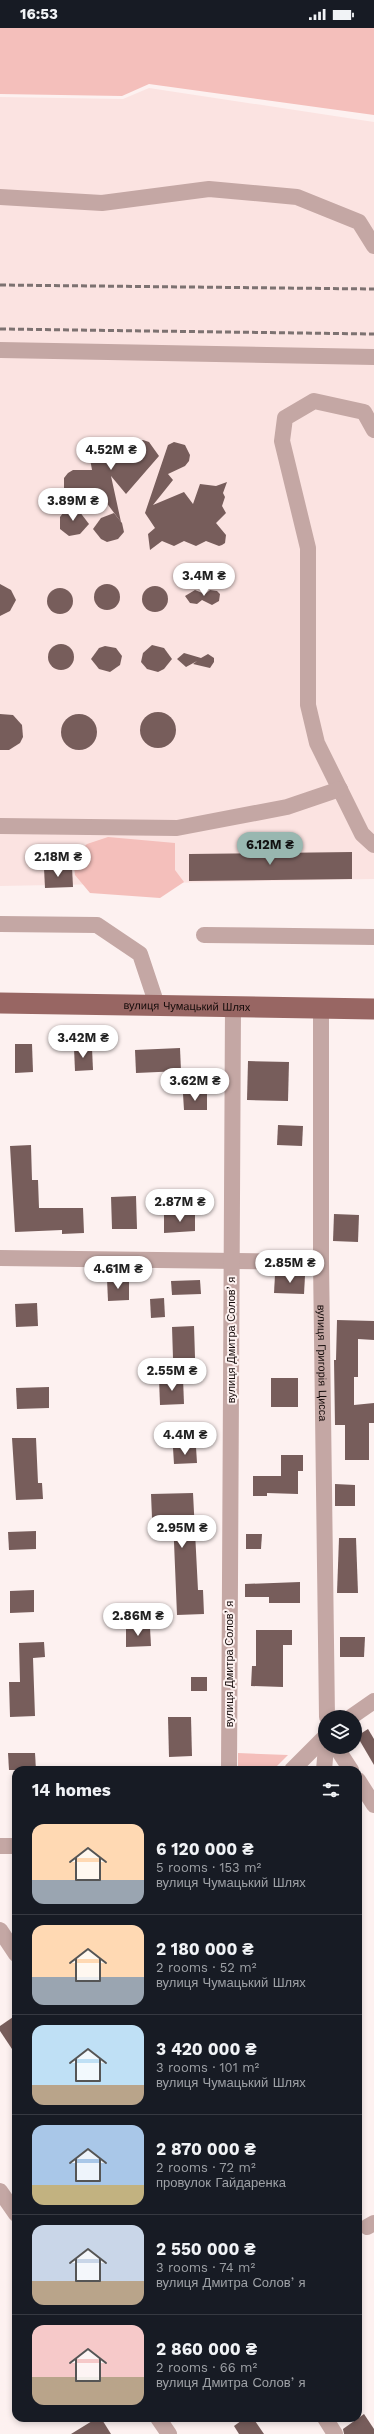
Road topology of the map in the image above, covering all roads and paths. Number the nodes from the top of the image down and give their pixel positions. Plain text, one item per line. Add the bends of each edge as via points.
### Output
1 (0, 197) edge
2 (374, 246) edge
3 (0, 350) edge
4 (374, 357) edge
5 (369, 410) edge
6 (374, 430) edge
7 (340, 789) junction
8 (0, 826) edge
9 (374, 845) edge
10 (0, 924) edge
11 (204, 935) dead end
12 (374, 937) edge
13 (0, 1003) edge
14 (156, 1005) junction
15 (233, 1007) junction
16 (321, 1009) junction
17 (374, 1009) edge
18 (0, 1258) edge
19 (232, 1261) junction
20 (321, 1262) junction
21 (374, 1701) edge
22 (328, 1710) edge
23 (361, 1710) edge
24 (318, 1743) edge
25 (325, 1754) edge
26 (341, 1754) edge
27 (229, 1766) edge
28 (296, 1766) edge
29 (324, 1766) edge
30 (348, 1766) edge
31 (362, 1786) edge
32 (374, 1804) edge
33 (0, 1846) edge
34 (12, 1846) edge
35 (0, 1930) edge
36 (12, 1948) edge
37 (0, 2191) edge
38 (12, 2208) edge
39 (161, 2422) edge
40 (328, 2422) edge
41 (169, 2434) edge
42 (335, 2434) edge

1 - 2 street via 102,203 209,189 297,197 359,222
3 - 4 street
5 - 6 street
5 - 7 street via 314,401 284,418 282,442 308,548 308,705 317,743
7 - 8 street via 286,807 177,828
7 - 9 street via 362,834
10 - 14 street via 97,925 140,954
11 - 12 street
13 - 14 main road, вулиця Чумацький Шлях
14 - 15 main road, вулиця Чумацький Шлях
15 - 16 main road, вулиця Чумацький Шлях
15 - 19 street, вулиця Дмитра Соловʼя
16 - 17 main road, вулиця Чумацький Шлях
16 - 20 street, вулиця Григорія Цисса
18 - 19 street
19 - 20 street
19 - 27 street, вулиця Дмитра Соловʼя
20 - 22 street, вулиця Григорія Цисса
21 - 23 street
24 - 28 street
25 - 29 street
26 - 30 street
31 - 32 street
33 - 34 street
35 - 36 street
37 - 38 street
39 - 41 street
40 - 42 street

